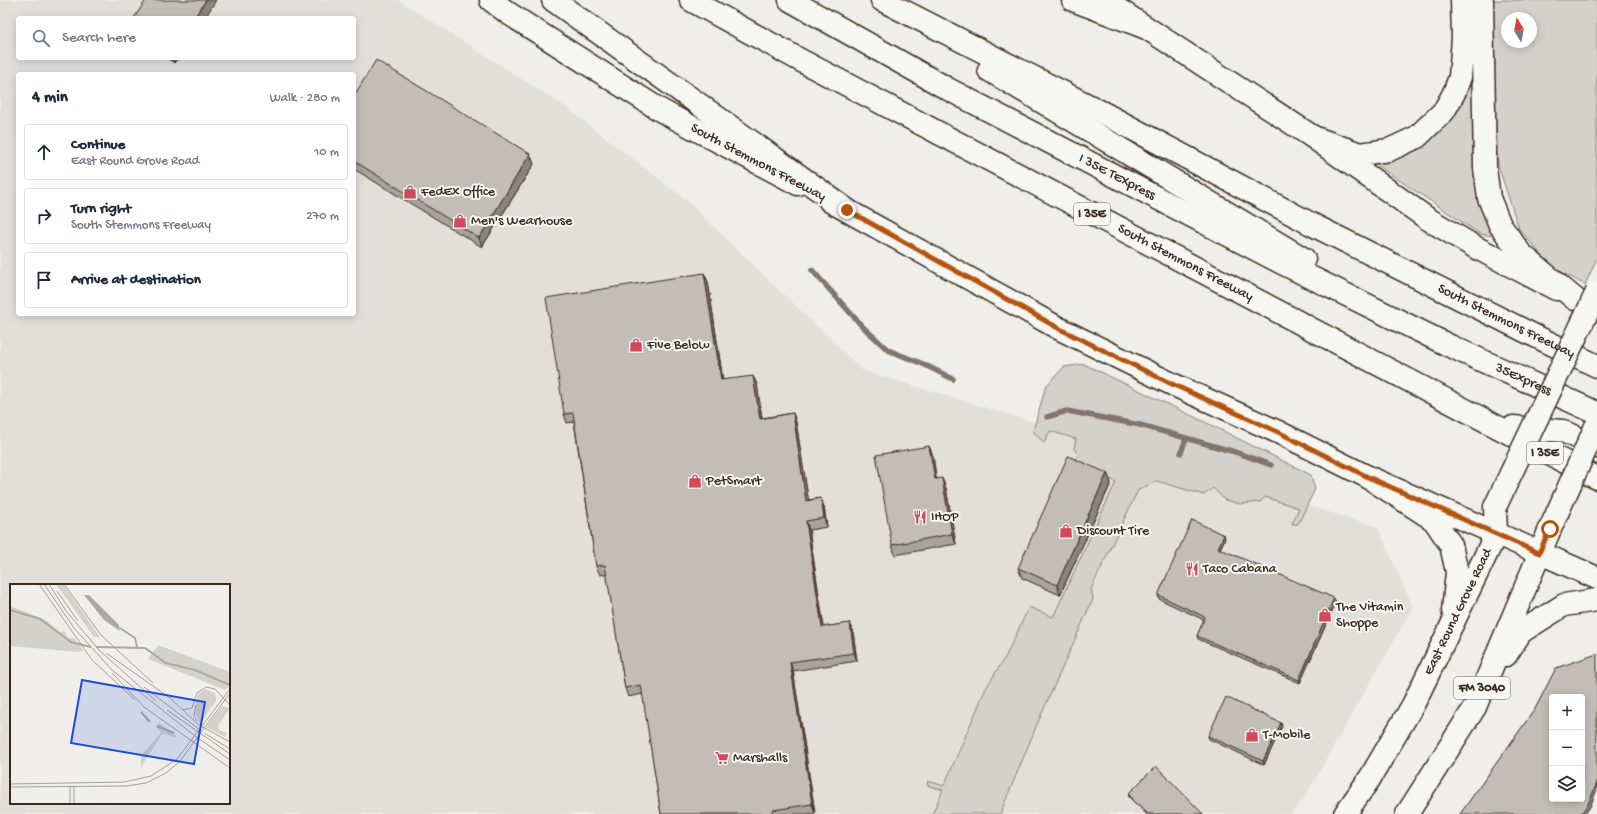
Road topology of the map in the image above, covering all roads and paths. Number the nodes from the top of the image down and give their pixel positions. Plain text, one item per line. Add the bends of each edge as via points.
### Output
1 (491, 0) edge
2 (553, 0) edge
3 (691, 0) edge
4 (790, 0) edge
5 (872, 0) edge
6 (882, 0) edge
7 (1073, 0) edge
8 (1104, 0) edge
9 (1462, 0) edge
10 (1482, 0) edge
11 (1144, 27) junction
12 (1313, 137) junction
13 (847, 210) junction
14 (1597, 292) edge
15 (1575, 299) junction
16 (1597, 310) edge
17 (1450, 346) junction
18 (1597, 366) edge
19 (1597, 413) edge
20 (1597, 424) edge
21 (1494, 425) junction
22 (1597, 447) edge
23 (1368, 477) junction
24 (1597, 478) edge
25 (1496, 534) junction
26 (1539, 553) junction
27 (1597, 578) edge
28 (1597, 600) edge
29 (1452, 625) junction
30 (1474, 707) junction
31 (1345, 814) edge
32 (1407, 814) edge

1 - 13 main road, South Stemmons Freeway via 660,110
2 - 13 main road
3 - 21 main road, South Stemmons Freeway / I 35E via 800,60
4 - 17 main road, I 35E TEXpress via 948,89 1282,263
5 - 17 main road
6 - 18 main road, South Stemmons Freeway via 1105,114 1313,225
7 - 11 main road
8 - 11 main road
9 - 12 main road via 1460,77 1444,110 1417,137 1389,150 1360,154
10 - 15 main road via 1485,168 1489,198 1500,225 1521,254
11 - 12 main road
12 - 15 main road via 1428,219 1475,247
13 - 23 main road, South Stemmons Freeway via 1060,329
14 - 25 main road, East Round Grove Road, bridge via 1495,507
15 - 16 main road
17 - 19 main road, 35Express
20 - 26 main road, FM 3040, bridge
21 - 22 main road via 1563,431
21 - 24 main road, South Stemmons Freeway / I 35E
23 - 25 main road, South Stemmons Freeway
23 - 29 main road via 1434,520 1451,544 1457,572
25 - 26 main road, South Stemmons Freeway
25 - 29 main road, East Round Grove Road
26 - 27 main road, South Stemmons Freeway
26 - 30 main road, FM 3040
28 - 30 main road via 1564,605 1520,632
29 - 31 main road, East Round Grove Road via 1413,705 1370,778
30 - 32 main road, FM 3040

